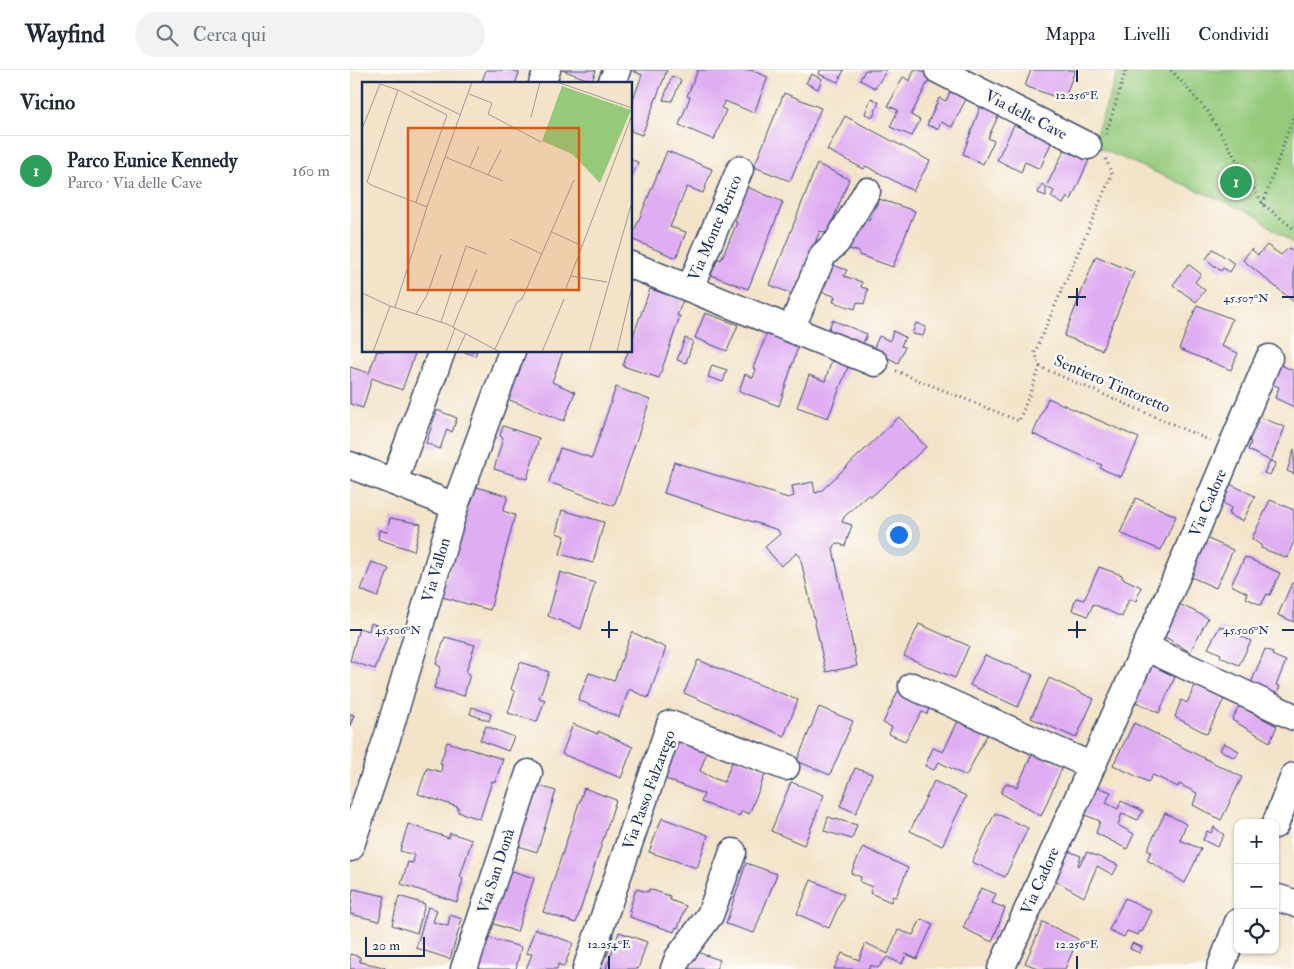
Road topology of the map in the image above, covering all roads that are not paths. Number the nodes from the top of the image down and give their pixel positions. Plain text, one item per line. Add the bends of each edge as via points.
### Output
1 (547, 70) edge
2 (617, 70) edge
3 (938, 70) edge
4 (543, 82) edge
5 (613, 82) edge
6 (1099, 146) road end
7 (740, 168) dead end
8 (867, 192) dead end
9 (632, 264) edge
10 (690, 288) junction
11 (791, 329) junction
12 (442, 352) edge
13 (512, 352) edge
14 (1269, 358) dead end
15 (875, 363) road end
16 (350, 465) edge
17 (394, 481) junction
18 (455, 506) junction
19 (1145, 647) junction
20 (912, 686) dead end
21 (1294, 717) edge
22 (1092, 766) junction
23 (786, 767) dead end
24 (529, 773) dead end
25 (1294, 776) edge
26 (1277, 819) edge
27 (350, 848) edge
28 (733, 852) dead end
29 (1279, 898) edge
30 (1294, 903) edge
31 (1234, 932) edge
32 (464, 969) edge
33 (586, 969) edge
34 (674, 969) edge
35 (1001, 969) edge
36 (1220, 969) edge

1 - 4 street
2 - 5 street
3 - 6 street, Via delle Cave
7 - 10 street, Via Monte Berico
8 - 11 street via 837,242 823,255
9 - 10 street, Via Monte Berico
10 - 11 street, Via Monte Berico
11 - 15 street, Via Monte Berico
12 - 17 street
13 - 18 street, Via Vallon
14 - 19 street, Via Cadore
16 - 17 street
17 - 18 street
18 - 27 street, Via Vallon via 388,736
19 - 21 street
19 - 22 street, Via Cadore
20 - 22 street
22 - 35 street, Via Cadore
23 - 33 street, Via Passo Falzarego via 670,724
24 - 32 street, Via San Donà
25 - 26 street
28 - 34 street via 710,915 678,958
29 - 30 street
31 - 36 street

